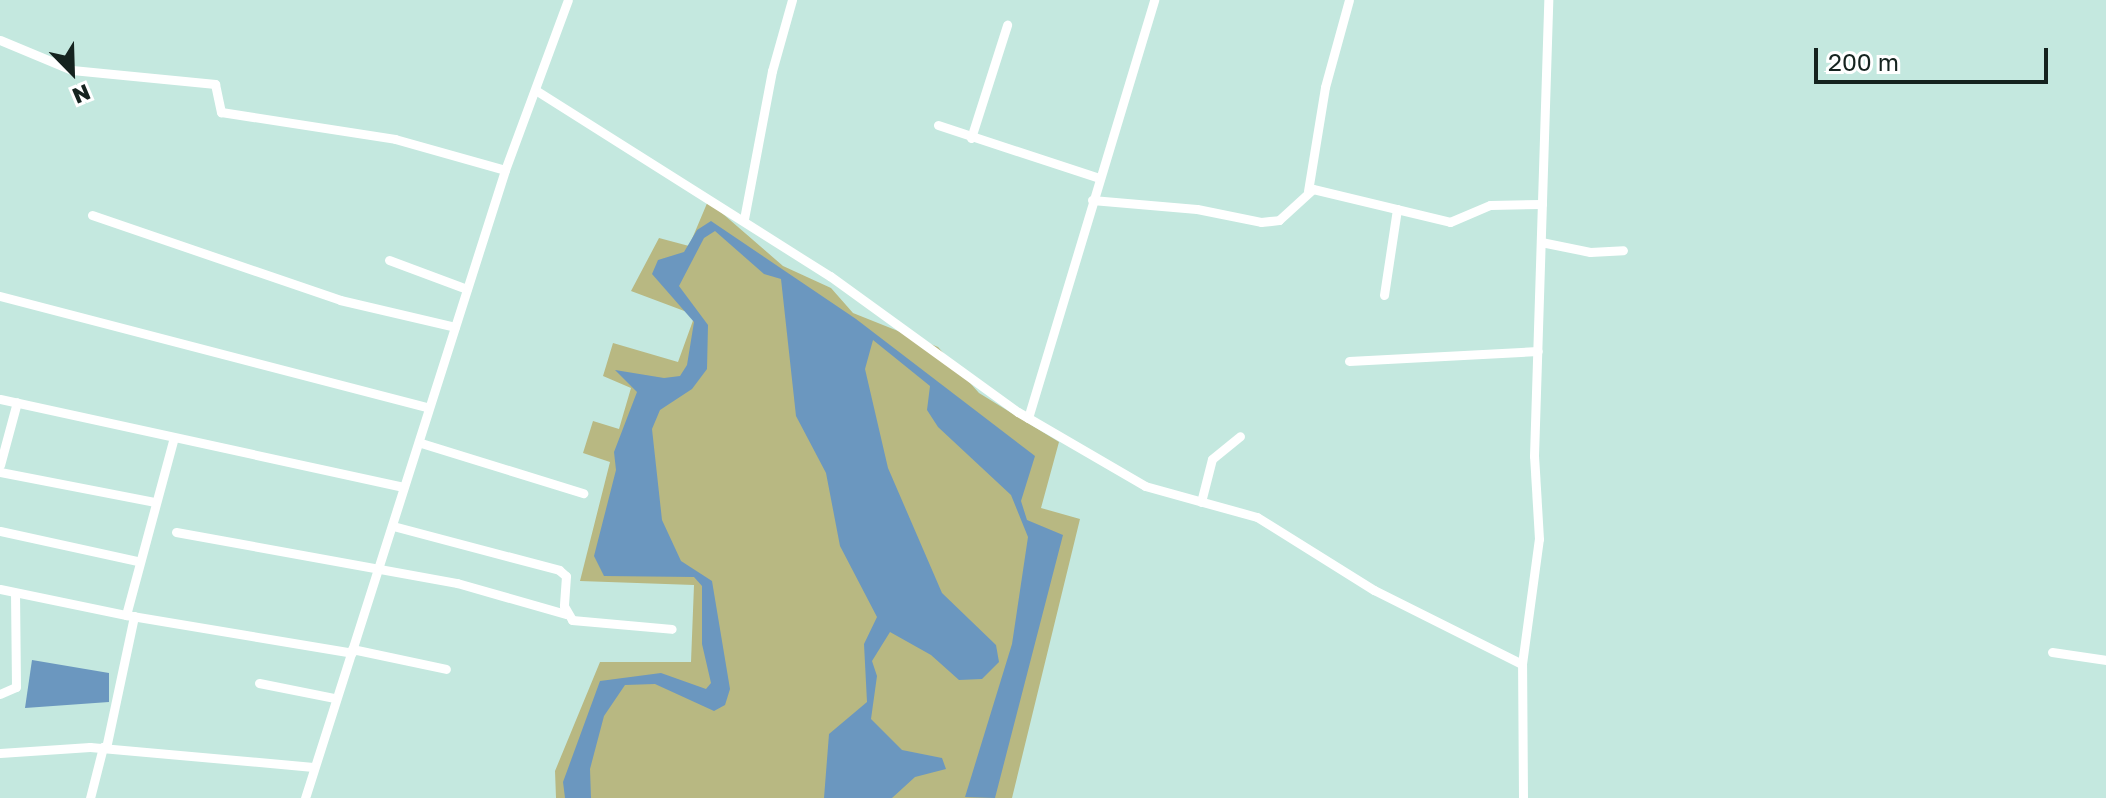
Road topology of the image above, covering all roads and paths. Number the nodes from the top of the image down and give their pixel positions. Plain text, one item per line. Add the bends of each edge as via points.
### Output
1 (568, 0) edge
2 (792, 0) edge
3 (1154, 0) edge
4 (1349, 0) edge
5 (1548, 0) edge
6 (1007, 25) dead end
7 (0, 40) edge
8 (537, 91) junction
9 (938, 125) dead end
10 (971, 138) junction
11 (505, 170) junction
12 (1099, 178) junction
13 (1308, 191) junction
14 (1092, 200) junction
15 (1542, 204) junction
16 (1397, 209) junction
17 (92, 215) dead end
18 (744, 219) junction
19 (1541, 242) junction
20 (1623, 250) dead end
21 (389, 260) dead end
22 (467, 289) junction
23 (1384, 295) dead end
24 (0, 296) edge
25 (455, 327) junction
26 (1538, 351) junction
27 (1349, 361) dead end
28 (0, 399) edge
29 (17, 402) junction
30 (429, 408) junction
31 (1028, 418) junction
32 (1240, 436) dead end
33 (174, 437) junction
34 (421, 443) junction
35 (0, 465) edge
36 (0, 472) edge
37 (404, 487) junction
38 (583, 493) dead end
39 (154, 502) junction
40 (1201, 502) junction
41 (393, 526) junction
42 (0, 531) edge
43 (176, 532) dead end
44 (138, 561) junction
45 (376, 571) junction
46 (0, 589) edge
47 (15, 593) junction
48 (566, 614) junction
49 (130, 616) junction
50 (672, 629) dead end
51 (352, 651) junction
52 (2052, 652) dead end
53 (2106, 660) edge
54 (1522, 664) junction
55 (446, 669) dead end
56 (259, 683) dead end
57 (0, 694) edge
58 (334, 698) junction
59 (104, 748) junction
60 (0, 753) edge
61 (313, 767) junction
62 (90, 798) edge
63 (305, 798) edge
64 (1523, 798) edge

1 - 8 street
2 - 18 street via 772,71
3 - 12 street
4 - 13 street via 1325,87
5 - 15 street
6 - 10 street
7 - 11 street via 72,70 215,84 221,112 395,139
8 - 11 street
8 - 18 street
9 - 10 street
10 - 12 street
11 - 22 street
12 - 14 street
13 - 14 street via 1273,222
13 - 16 street
14 - 31 street
15 - 16 street via 1490,205 1458,222
15 - 19 street
16 - 23 street
17 - 25 street via 340,300
18 - 31 street
19 - 20 street via 1590,252
19 - 26 street
21 - 22 street
22 - 25 street
24 - 30 street
25 - 30 street
26 - 27 street
26 - 54 street via 1539,539
28 - 29 street
29 - 33 street
29 - 35 street
30 - 34 street
31 - 40 street via 1145,486
32 - 40 street via 1212,459
33 - 37 street
33 - 39 street
34 - 37 street
34 - 38 street
36 - 39 street
37 - 41 street
39 - 44 street
40 - 54 street via 1257,517 1374,590
41 - 45 street
41 - 48 street via 559,570 566,576
42 - 44 street
43 - 45 street
44 - 49 street
45 - 48 street via 457,583
45 - 51 street
46 - 47 street
47 - 49 street
47 - 57 street via 16,687
48 - 50 street via 572,620
49 - 51 street
49 - 59 street
51 - 55 street
51 - 58 street
52 - 53 street
54 - 64 street
56 - 58 street
58 - 61 street
59 - 60 street
59 - 61 street
59 - 62 street
61 - 63 street

